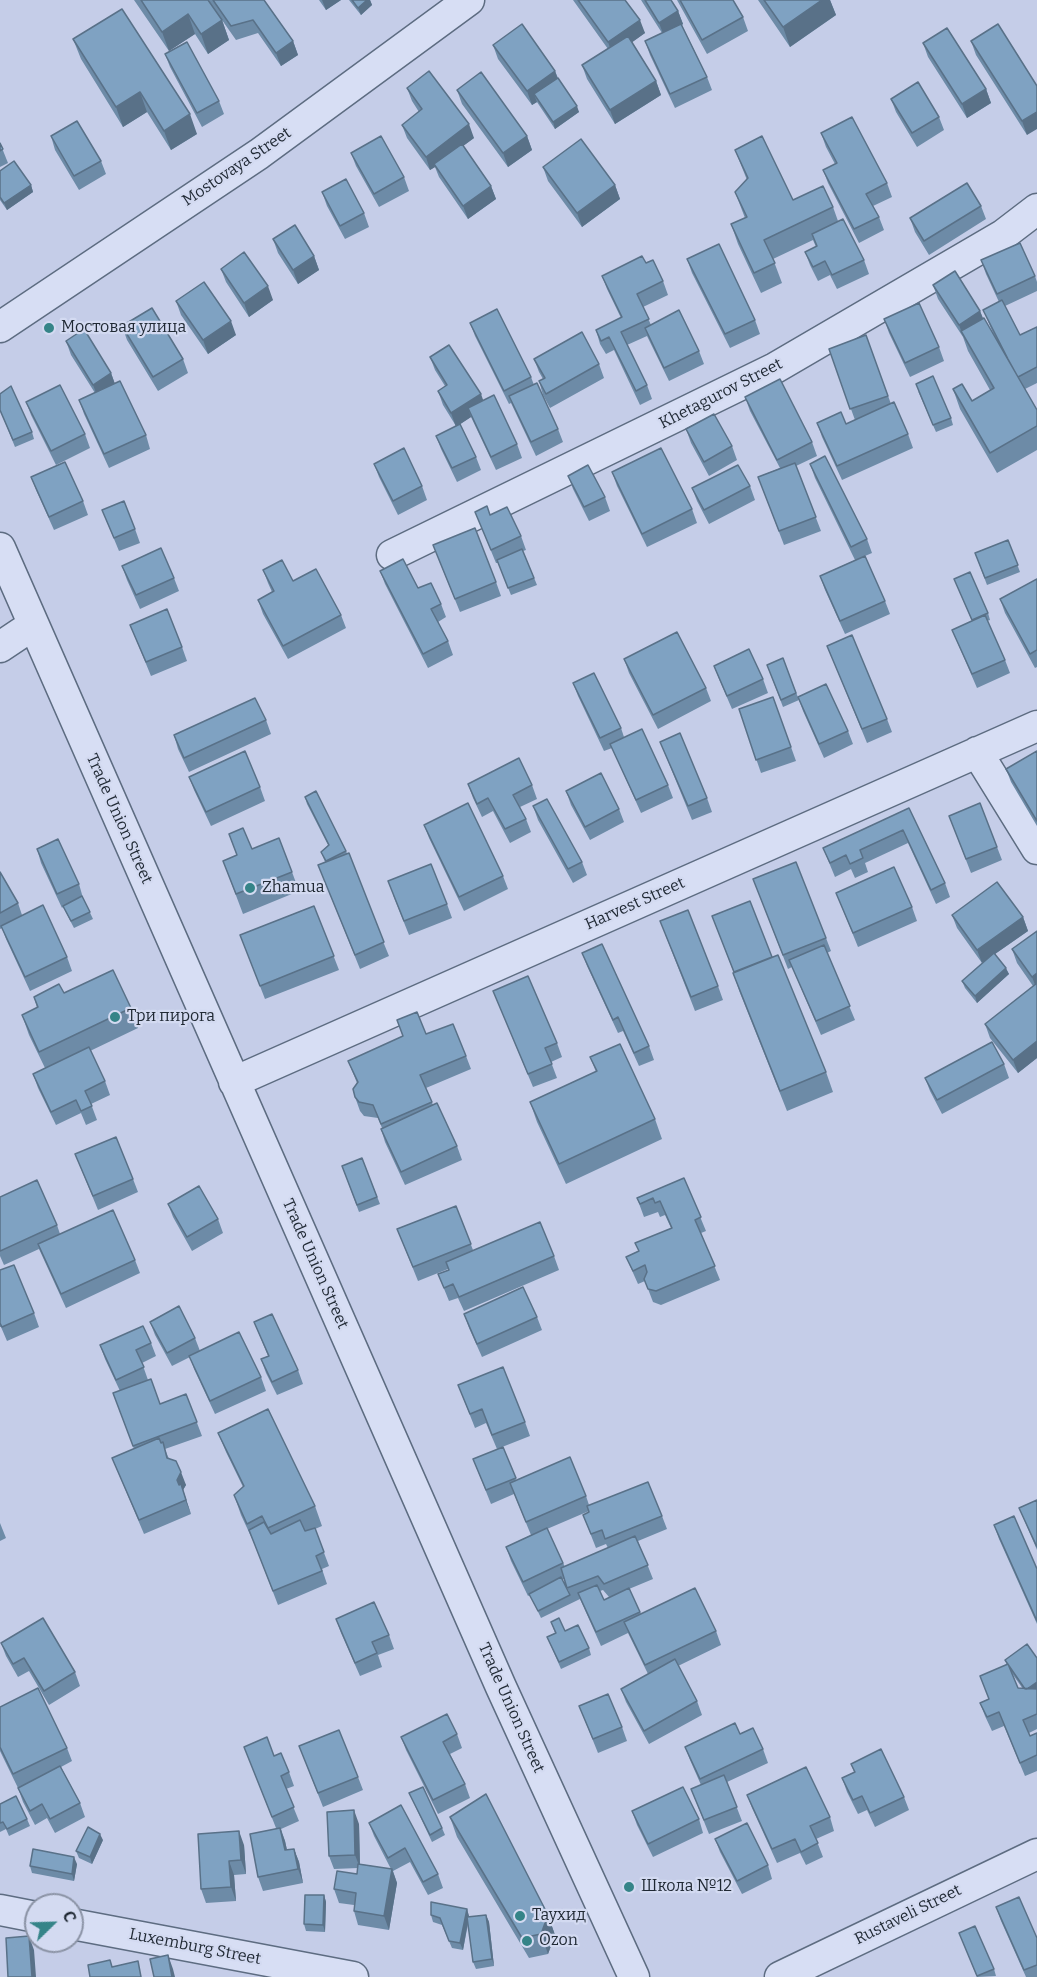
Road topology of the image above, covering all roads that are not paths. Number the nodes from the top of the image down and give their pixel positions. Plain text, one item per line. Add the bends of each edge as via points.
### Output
1 (469, 0) edge
2 (1037, 208) edge
3 (0, 327) edge
4 (0, 548) edge
5 (392, 555) dead end
6 (33, 625) junction
7 (0, 647) edge
8 (1037, 726) edge
9 (977, 752) junction
10 (1037, 849) edge
11 (234, 1083) junction
12 (1037, 1854) edge
13 (0, 1910) edge
14 (24, 1915) edge
15 (84, 1926) edge
16 (353, 1977) edge
17 (634, 1977) edge
18 (780, 1977) edge

1 - 3 street, Mostovaya Street via 259,154
2 - 5 street, Khetagurov Street via 1003,235 775,368
4 - 6 street, Trade Union Street
6 - 7 street
6 - 11 street, Trade Union Street
8 - 9 street, Harvest Street
9 - 10 street
9 - 11 street, Harvest Street
11 - 17 street, Trade Union Street
12 - 18 street, Rustaveli Street
13 - 14 street
15 - 16 street, Luxemburg Street

